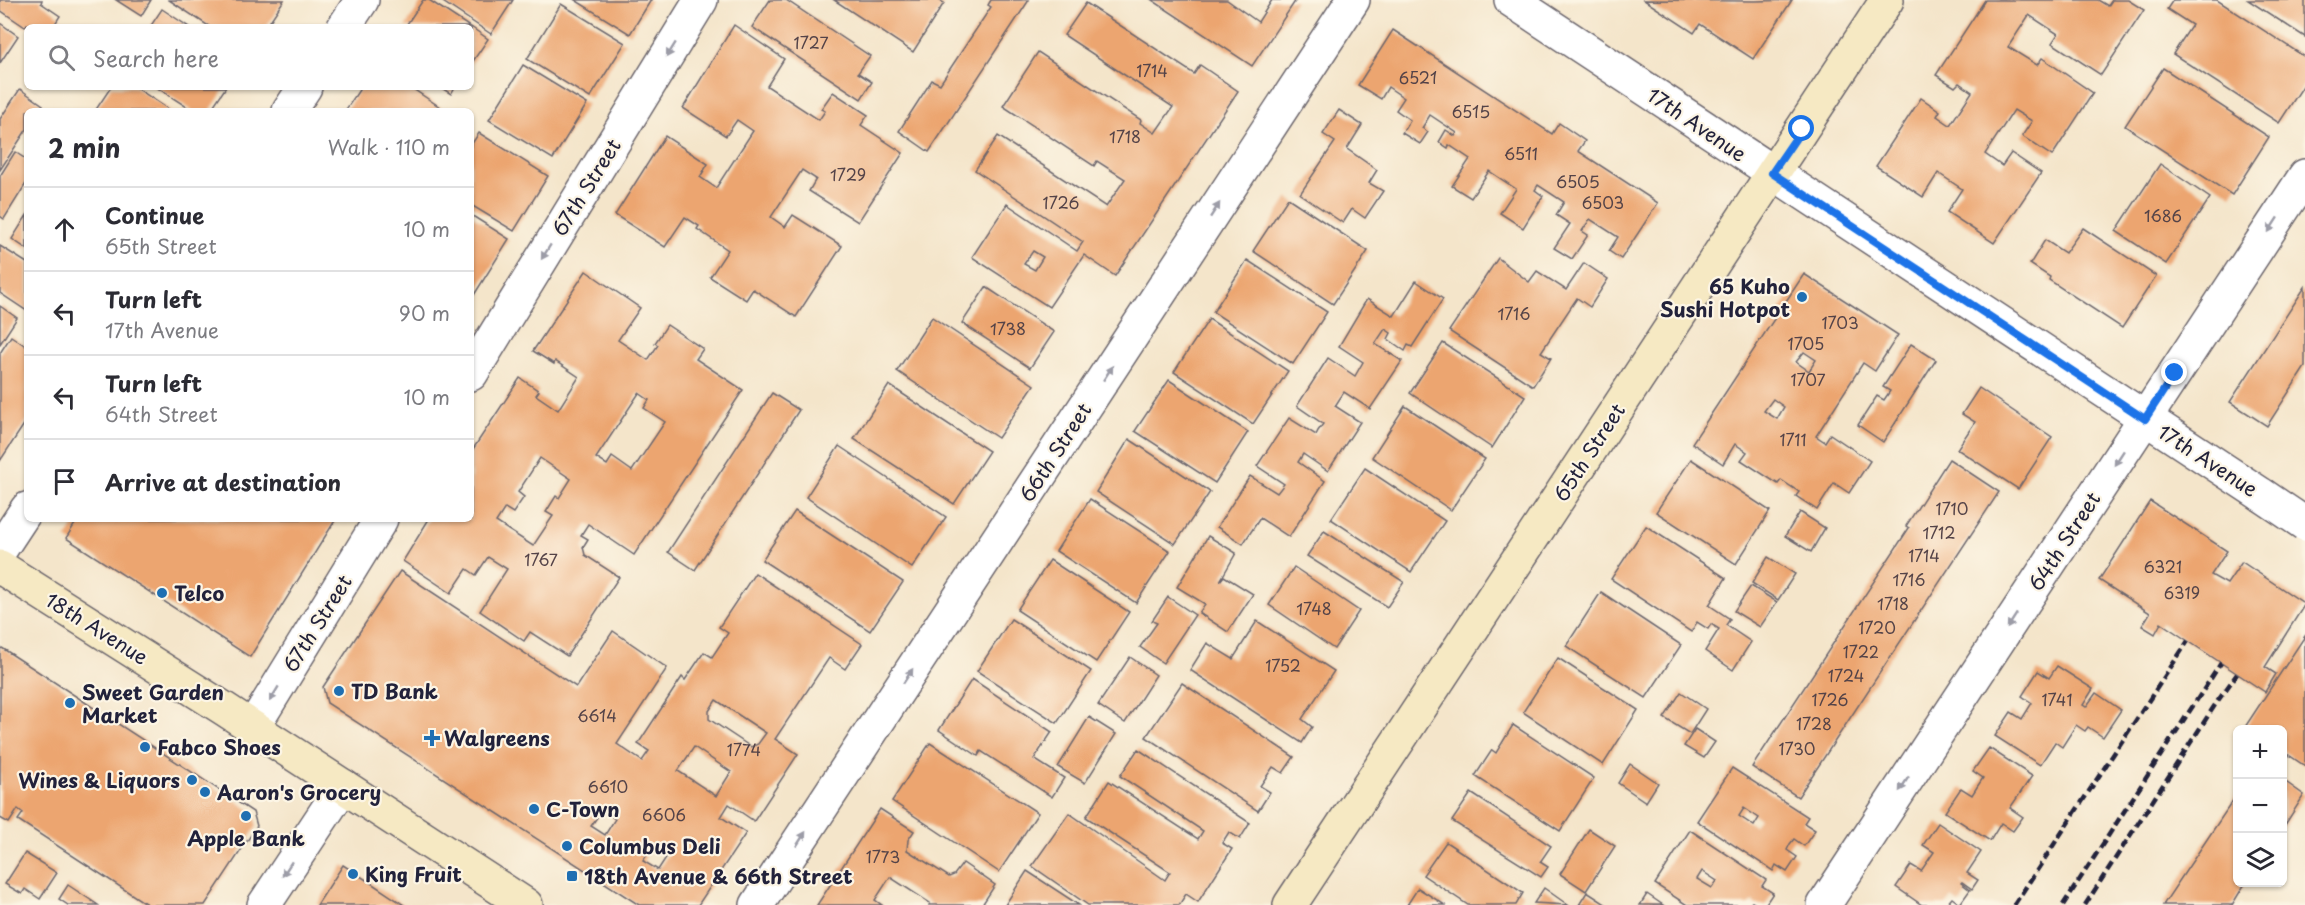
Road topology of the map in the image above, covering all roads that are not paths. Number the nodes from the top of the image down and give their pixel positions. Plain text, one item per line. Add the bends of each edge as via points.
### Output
1 (362, 0) edge
2 (701, 0) edge
3 (1353, 0) edge
4 (1510, 0) edge
5 (1887, 0) edge
6 (346, 24) edge
7 (303, 90) edge
8 (291, 108) edge
9 (1772, 173) junction
10 (2305, 176) edge
11 (474, 369) edge
12 (2145, 419) junction
13 (24, 514) edge
14 (379, 522) edge
15 (2305, 524) edge
16 (0, 550) edge
17 (0, 567) edge
18 (253, 727) junction
19 (343, 786) junction
20 (264, 905) edge
21 (526, 905) edge
22 (757, 905) edge
23 (1290, 905) edge
24 (1824, 905) edge

1 - 6 street
2 -> 11 street, 67th Street
22 -> 3 street, 66th Street
4 - 9 street, 17th Avenue
5 - 9 main road, 65th Street
7 - 8 street
9 - 12 street, 17th Avenue
9 - 23 main road, 65th Street
10 -> 12 street, 64th Street
12 - 15 street, 17th Avenue, bridge
12 -> 24 street, 64th Street
13 - 16 street
14 -> 18 street, 67th Street
17 - 18 main road, 18th Avenue
18 - 19 main road, 18th Avenue
19 -> 20 street
19 - 21 main road, 18th Avenue

